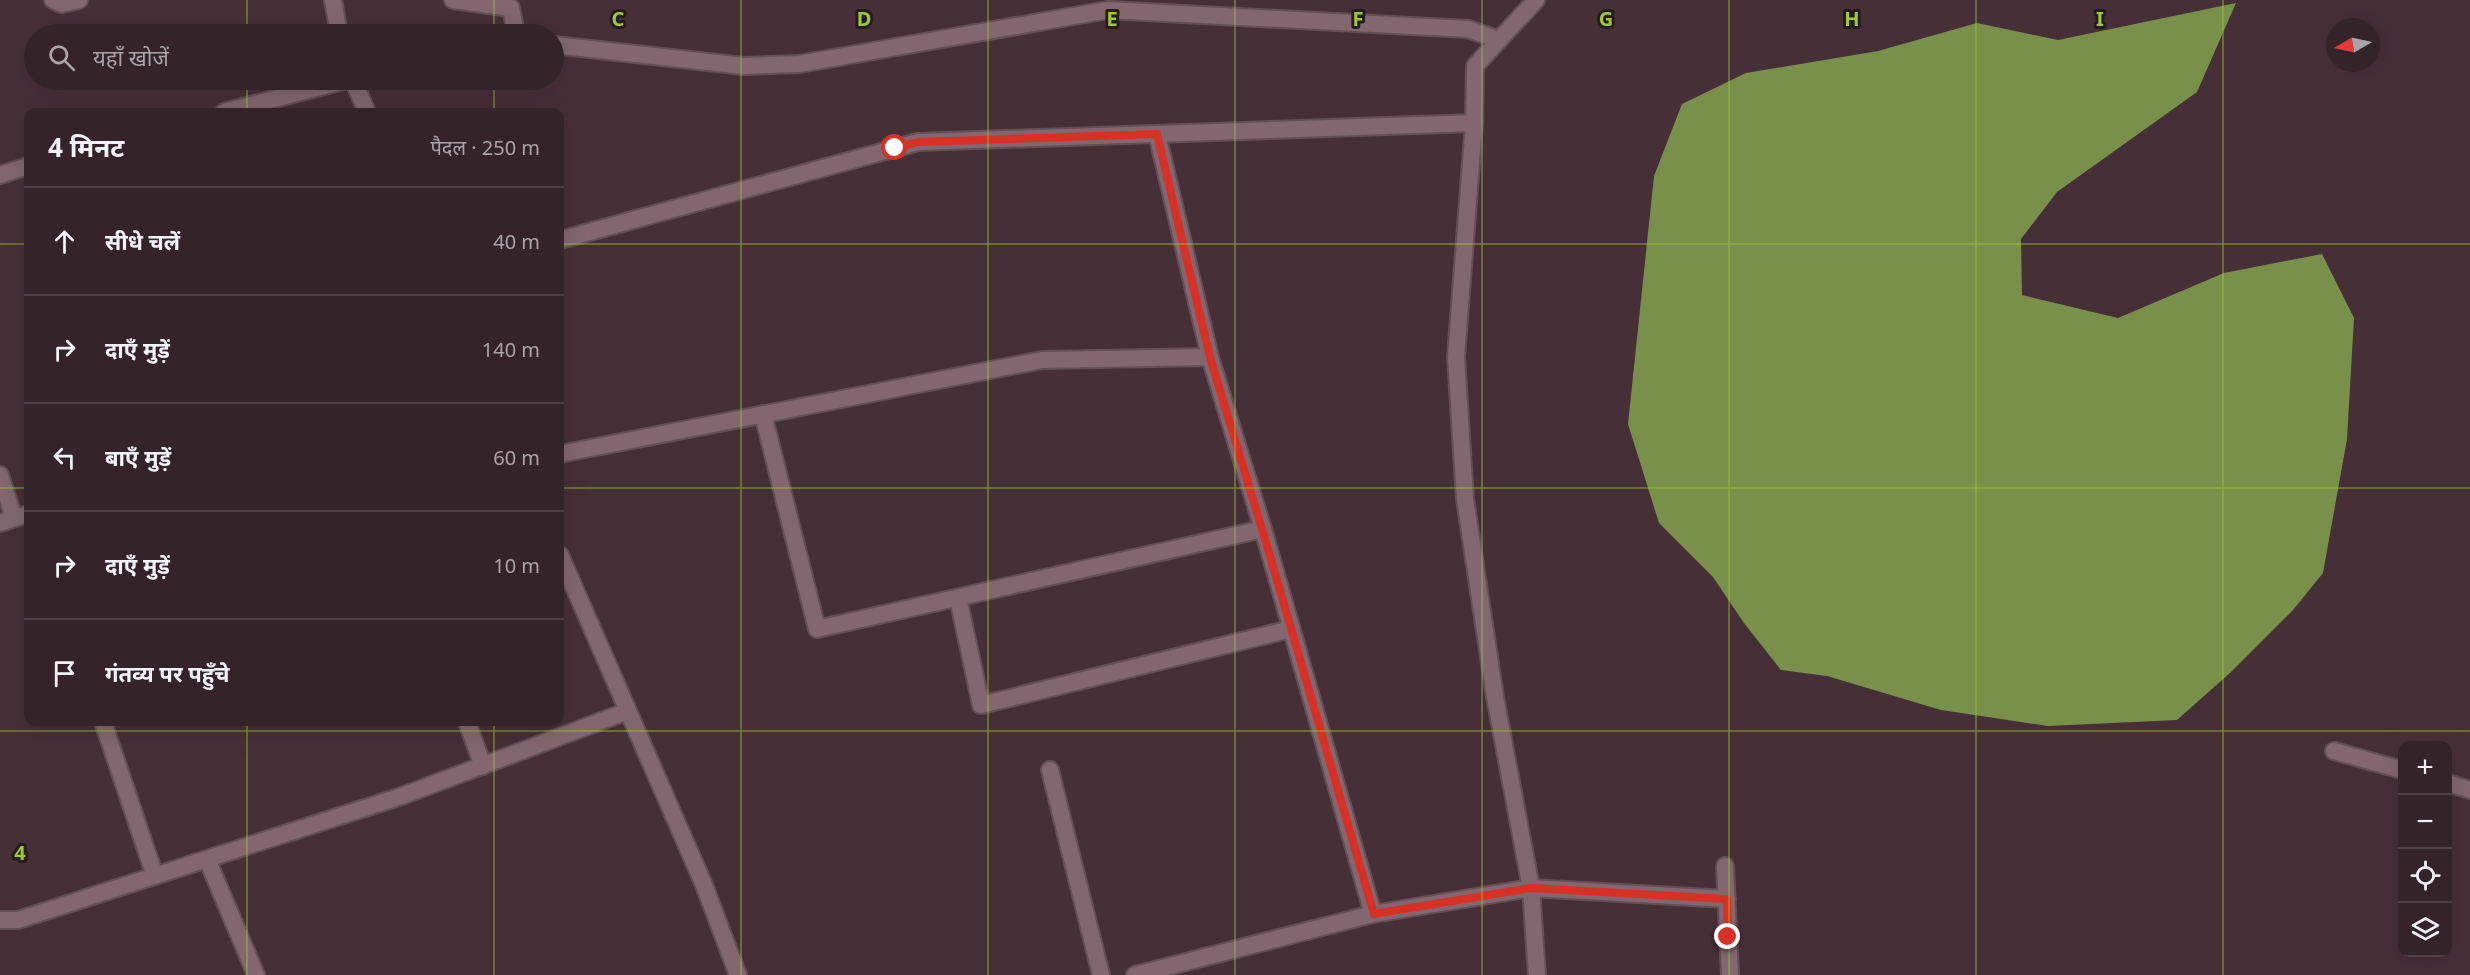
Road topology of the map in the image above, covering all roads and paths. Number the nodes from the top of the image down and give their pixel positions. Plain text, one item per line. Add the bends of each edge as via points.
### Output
1 (53, 0) edge
2 (79, 0) edge
3 (333, 0) edge
4 (453, 0) edge
5 (1532, 2) edge
6 (337, 24) edge
7 (514, 24) edge
8 (1499, 40) junction
9 (564, 46) edge
10 (309, 90) edge
11 (357, 90) edge
12 (239, 108) edge
13 (365, 108) edge
14 (1474, 123) junction
15 (1157, 134) junction
16 (24, 167) edge
17 (0, 175) edge
18 (564, 239) edge
19 (1210, 357) junction
20 (763, 414) junction
21 (564, 453) edge
22 (0, 475) edge
23 (14, 518) edge
24 (1263, 530) junction
25 (564, 564) edge
26 (958, 598) junction
27 (1292, 629) junction
28 (628, 711) junction
29 (104, 726) edge
30 (468, 726) edge
31 (2334, 751) dead end
32 (483, 766) junction
33 (2398, 769) edge
34 (1050, 770) dead end
35 (2452, 784) edge
36 (2470, 790) edge
37 (207, 859) junction
38 (1725, 866) dead end
39 (155, 876) junction
40 (1531, 888) junction
41 (1727, 899) junction
42 (1374, 914) junction
43 (0, 920) edge
44 (256, 975) edge
45 (738, 975) edge
46 (1101, 975) edge
47 (1135, 975) edge
48 (1537, 975) edge
49 (1730, 975) edge

1 - 2 street via 62,4
3 - 6 street
4 - 7 street via 512,8
5 - 8 street
8 - 9 street via 1468,29 1108,10 799,64 744,66
8 - 14 street via 1475,66
10 - 12 street
11 - 13 street
14 - 15 street
14 - 40 street via 1456,357 1465,499 1495,697
15 - 18 street via 918,142
15 - 19 street
16 - 17 street
19 - 20 street via 1042,360
19 - 24 street
20 - 21 street
20 - 26 street via 817,629
22 - 23 street
24 - 26 street
24 - 27 street
25 - 28 street
26 - 27 street via 981,705
27 - 42 street
28 - 32 street
28 - 45 street via 704,885
29 - 39 street
30 - 32 street
31 - 33 street
32 - 37 street
34 - 46 street
35 - 36 street
37 - 39 street
37 - 44 street
38 - 41 street
39 - 43 street via 18,920
40 - 41 street
40 - 42 street
40 - 48 street
41 - 49 street
42 - 47 street

